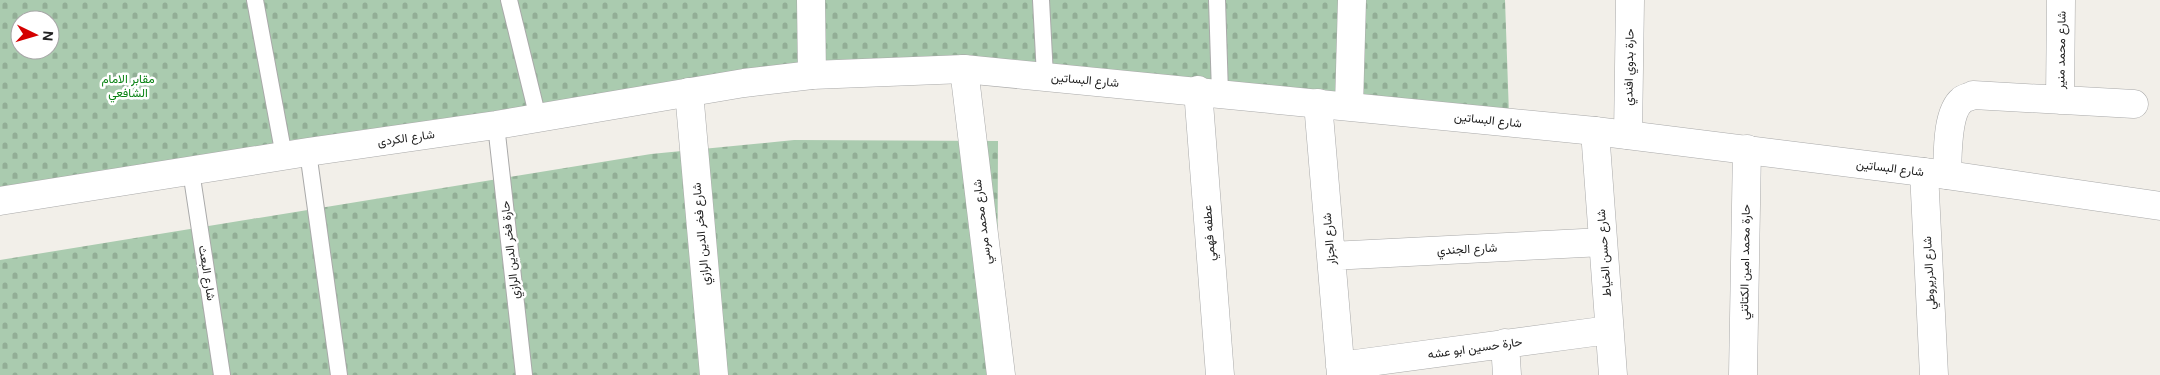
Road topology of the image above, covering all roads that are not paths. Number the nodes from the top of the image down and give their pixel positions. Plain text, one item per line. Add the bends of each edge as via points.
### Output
1 (254, 0) edge
2 (509, 0) edge
3 (810, 0) edge
4 (1041, 0) edge
5 (1217, 0) edge
6 (1352, 0) edge
7 (1630, 0) edge
8 (2061, 0) edge
9 (964, 69) junction
10 (812, 75) junction
11 (1046, 76) junction
12 (1209, 91) junction
13 (689, 92) junction
14 (2060, 100) junction
15 (1318, 103) junction
16 (2134, 104) dead end
17 (1350, 106) junction
18 (538, 118) junction
19 (496, 124) junction
20 (1594, 130) junction
21 (1628, 135) junction
22 (1747, 149) junction
23 (296, 154) junction
24 (191, 171) junction
25 (1935, 174) junction
26 (0, 201) edge
27 (2160, 206) edge
28 (1603, 242) junction
29 (1330, 256) junction
30 (1609, 330) junction
31 (1505, 343) junction
32 (1340, 370) edge
33 (222, 375) edge
34 (339, 375) edge
35 (524, 375) edge
36 (714, 375) edge
37 (1000, 375) edge
38 (1220, 375) edge
39 (1507, 375) edge
40 (1613, 375) edge
41 (1743, 375) edge
42 (1934, 375) edge

1 - 23 lane
2 - 18 lane
3 - 10 street
4 - 11 lane
5 - 12 lane
6 - 17 street
7 - 21 street, حارة بدوي افندي
8 - 14 street, شارع محمد منير
9 - 10 street, شارع البساتين
9 - 11 street, شارع البساتين
9 - 37 street, شارع محمد مرسي
10 - 13 street, شارع الكردى
11 - 12 street, شارع البساتين
12 - 15 street, شارع البساتين
12 - 38 street, عطفه فهمي
13 - 18 street, شارع الكردى
13 - 36 street, شارع فخر الدين الرازي
14 - 16 street, شارع الدريروطي
14 - 25 street, شارع الدريروطي via 1973,95 1961,100
15 - 17 street, شارع البساتين
15 - 29 street, شارع الجزار
17 - 20 street, شارع البساتين
18 - 19 street, شارع الكردى
19 - 23 street, شارع الكردى
19 - 35 lane, حارة فخر الدين الرازي
20 - 21 street, شارع البساتين
20 - 28 street, شارع حسن الخياط
21 - 22 street, شارع البساتين
22 - 25 street, شارع البساتين
22 - 41 street, حارة محمد امين الكتاتني
23 - 24 street, شارع الكردى
23 - 34 lane
24 - 26 street, شارع الكردى
24 - 33 lane, شارع البعث
25 - 27 street, شارع البساتين
25 - 42 street, شارع الدريروطي
28 - 29 street, شارع الجندي
28 - 30 street, شارع حسن الخياط
29 - 32 street, شارع الجزار
30 - 31 street, حارة حسين ابو عشه
30 - 40 street, شارع حسن الخياط
31 - 32 street, حارة حسين ابو عشه
31 - 39 street

